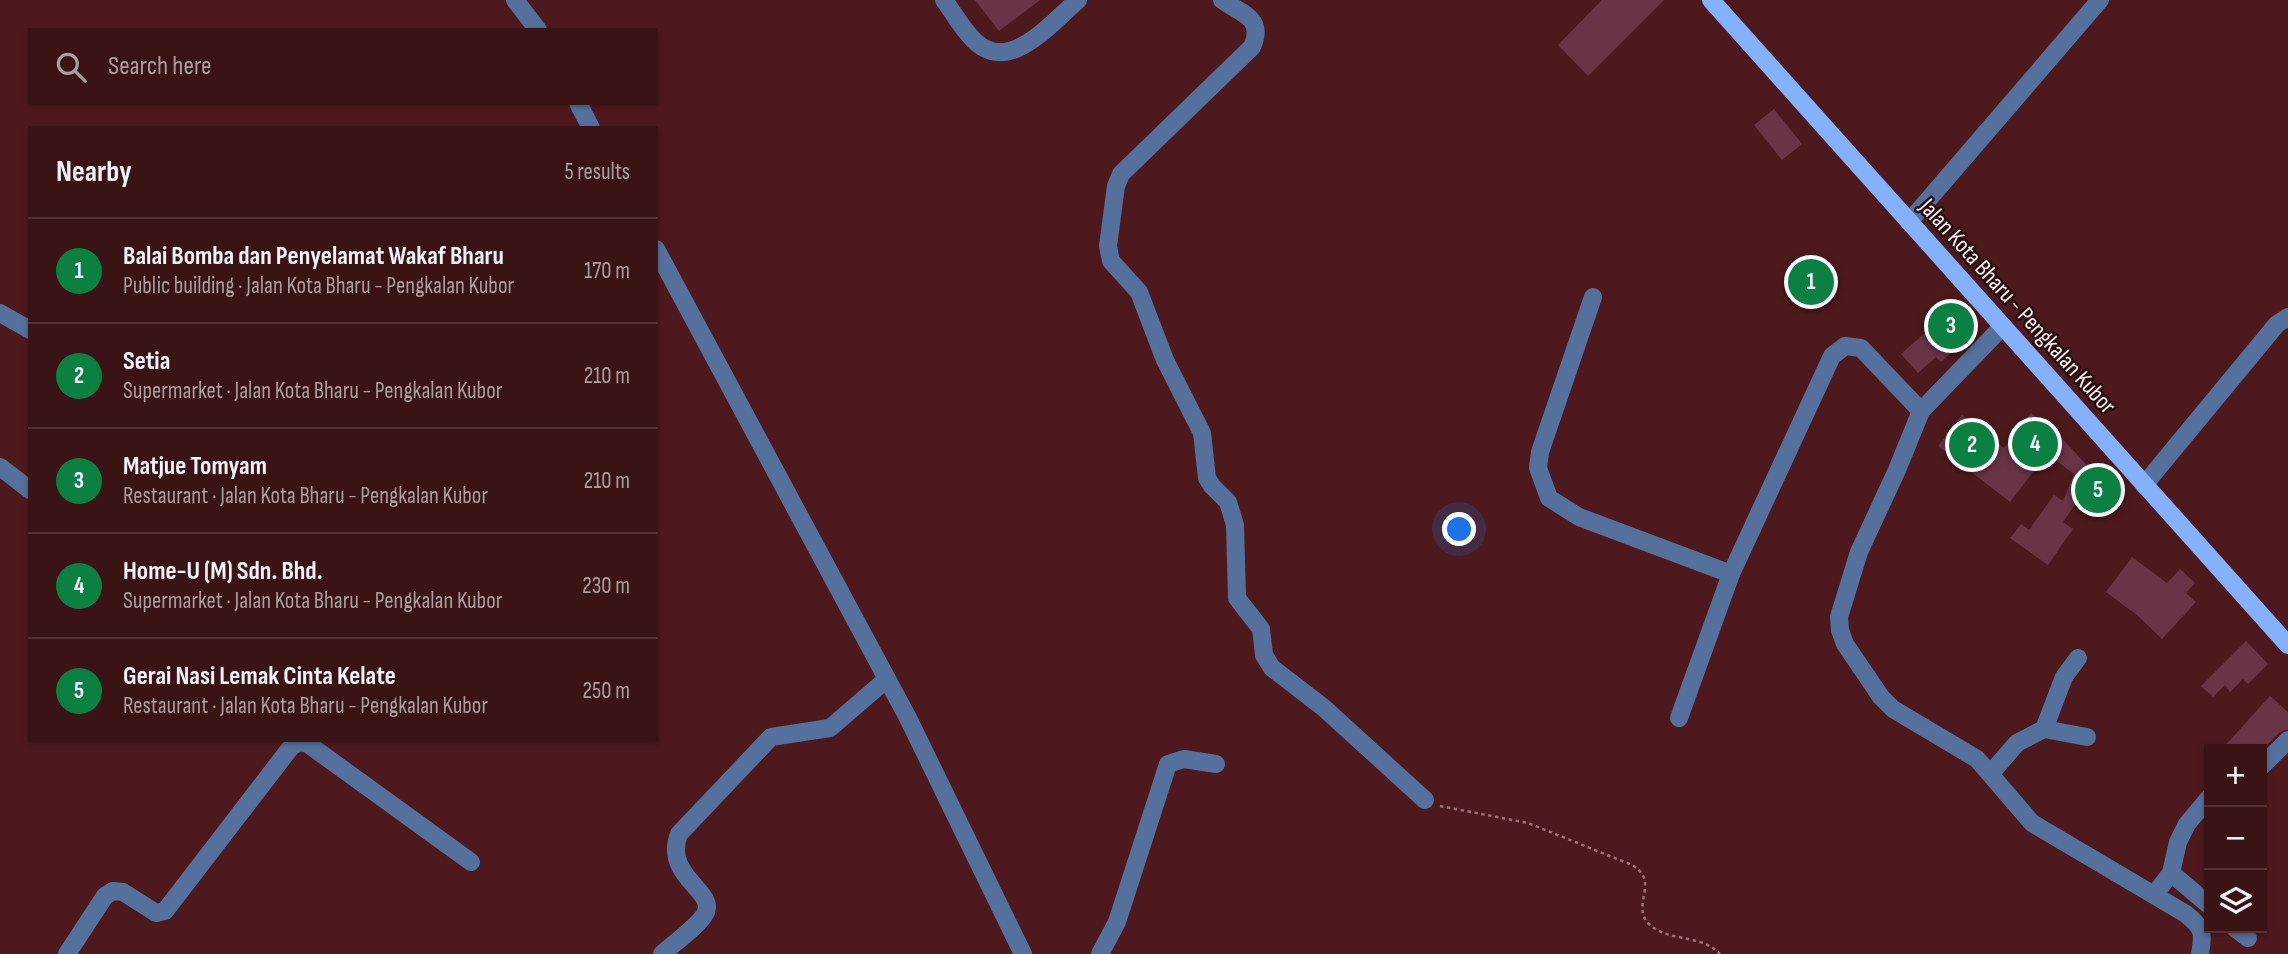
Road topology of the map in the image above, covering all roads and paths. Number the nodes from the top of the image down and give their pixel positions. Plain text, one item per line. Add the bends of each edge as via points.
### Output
1 (515, 0) edge
2 (944, 0) edge
3 (1078, 0) edge
4 (1222, 0) edge
5 (1711, 0) edge
6 (2100, 0) edge
7 (536, 28) edge
8 (579, 105) edge
9 (590, 126) edge
10 (1909, 222) junction
11 (658, 253) edge
12 (1593, 298) dead end
13 (0, 313) edge
14 (2288, 317) edge
15 (2003, 326) junction
16 (28, 329) edge
17 (1922, 411) junction
18 (0, 467) edge
19 (2144, 485) junction
20 (28, 488) edge
21 (1731, 574) junction
22 (2288, 645) edge
23 (2078, 657) dead end
24 (887, 679) junction
25 (1679, 718) dead end
26 (2044, 729) junction
27 (2087, 737) dead end
28 (2288, 740) edge
29 (2267, 761) edge
30 (1216, 764) dead end
31 (1992, 773) junction
32 (1425, 800) joint
33 (2204, 804) edge
34 (471, 862) dead end
35 (2171, 873) junction
36 (2154, 895) junction
37 (2204, 901) edge
38 (67, 954) edge
39 (662, 954) edge
40 (1023, 954) edge
41 (1100, 954) edge
42 (1720, 954) edge
43 (2200, 954) edge

1 - 7 street
2 - 3 street via 971,38 988,51 1004,53 1022,48
4 - 32 street via 1254,22 1252,47 1121,174 1109,256 1139,292 1165,360 1202,433 1207,478 1228,502 1235,525 1237,598 1261,629 1266,660
5 - 10 main road, Jalan Kota Bharu - Pengkalan Kubor
6 - 10 street
8 - 9 street
10 - 15 main road, Jalan Kota Bharu - Pengkalan Kubor
11 - 24 street
12 - 21 street via 1539,452 1538,468 1549,498 1579,517
13 - 16 street
14 - 19 street via 2277,324
15 - 17 street
15 - 19 main road, Jalan Kota Bharu - Pengkalan Kubor
17 - 21 street via 1868,353 1853,345 1838,350 1827,363
17 - 31 street via 1859,552 1839,617 1840,630 1845,645 1887,703
18 - 20 street
19 - 22 main road, Jalan Kota Bharu - Pengkalan Kubor
21 - 25 street
23 - 26 street via 2064,677
24 - 39 street via 830,728 771,737 679,834 678,865 707,906 700,920
24 - 40 street
26 - 27 street
26 - 31 street via 2017,743
28 - 29 street
30 - 41 street via 1184,759 1168,764 1117,922
31 - 36 street via 2035,825
32 - 42 path via 1528,823 1632,865 1646,884 1642,910 1647,922
33 - 35 street via 2178,842
34 - 38 street via 308,744 299,742 165,911 156,913 113,891 105,896
35 - 36 street
35 - 37 street
36 - 43 street via 2200,928

